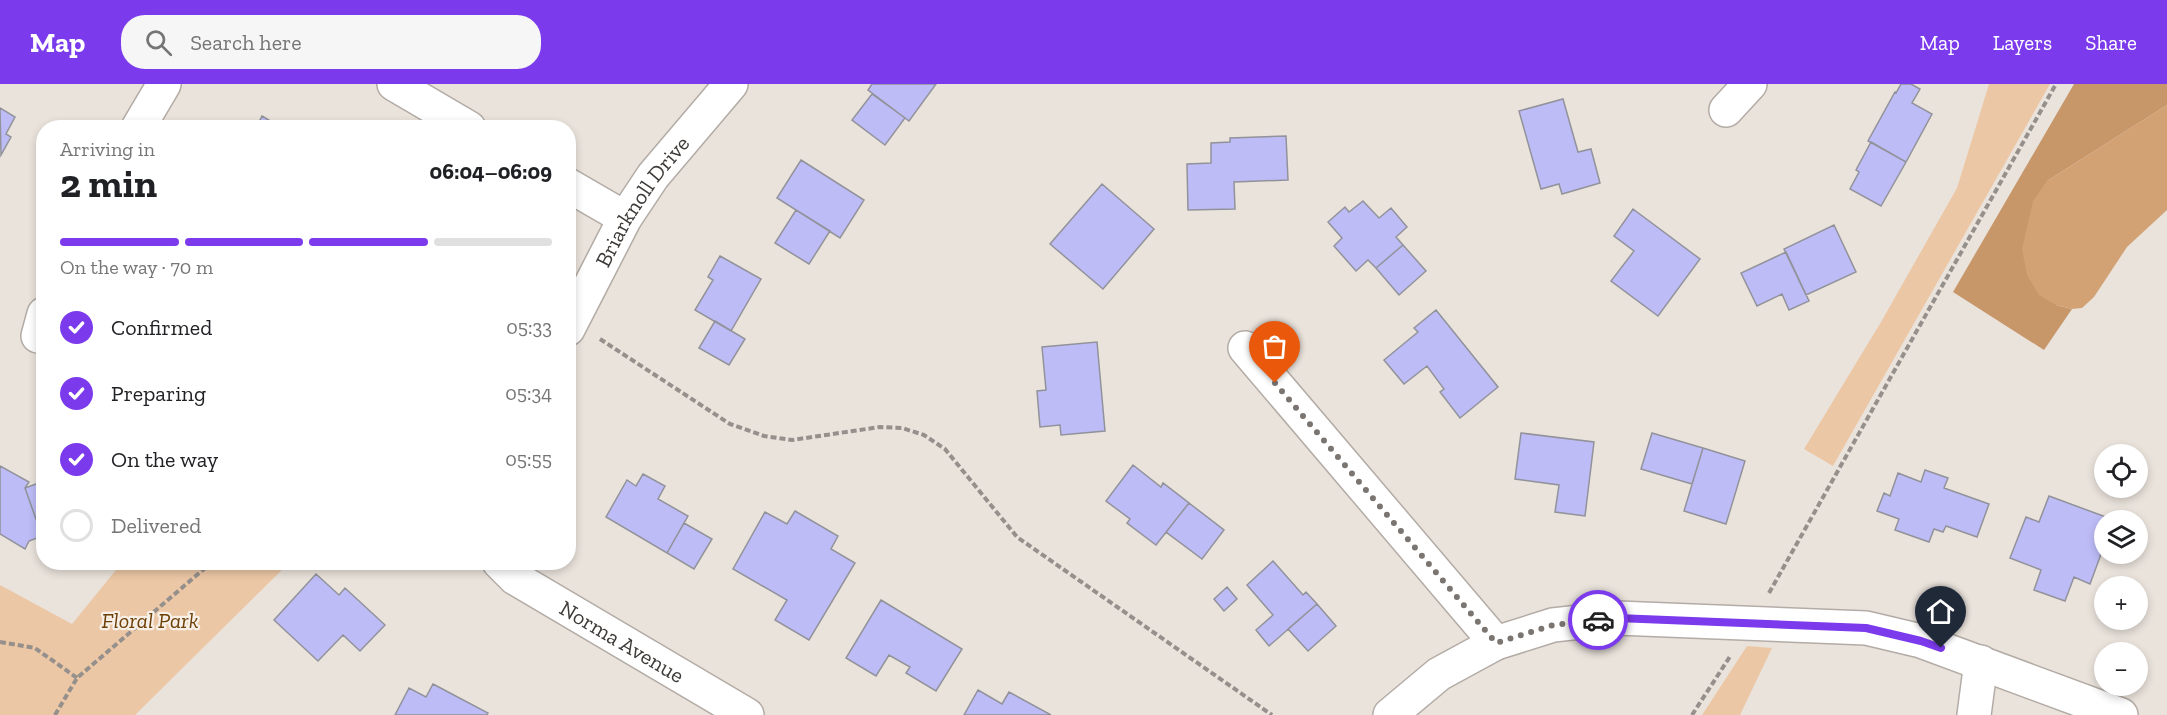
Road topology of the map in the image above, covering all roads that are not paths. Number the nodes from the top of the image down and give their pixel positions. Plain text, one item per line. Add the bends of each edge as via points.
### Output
1 (164, 84) edge
2 (394, 84) edge
3 (731, 84) edge
4 (1750, 84) edge
5 (1726, 110) dead end
6 (143, 120) edge
7 (455, 120) edge
8 (576, 190) edge
9 (625, 218) junction
10 (576, 313) edge
11 (1245, 348) dead end
12 (506, 570) edge
13 (1496, 643) junction
14 (1980, 662) junction
15 (747, 715) edge
16 (1390, 715) edge
17 (1974, 715) edge
18 (2121, 715) edge

1 - 6 street
2 - 7 street
3 - 9 street, Briarknoll Drive via 653,176
4 - 5 street
8 - 9 street
9 - 10 street, Briarknoll Drive
11 - 13 street
12 - 15 street, Norma Avenue
13 - 14 street via 1553,625 1617,618 1752,623 1866,628 1921,641
13 - 16 street via 1439,674
14 - 17 street
14 - 18 street

